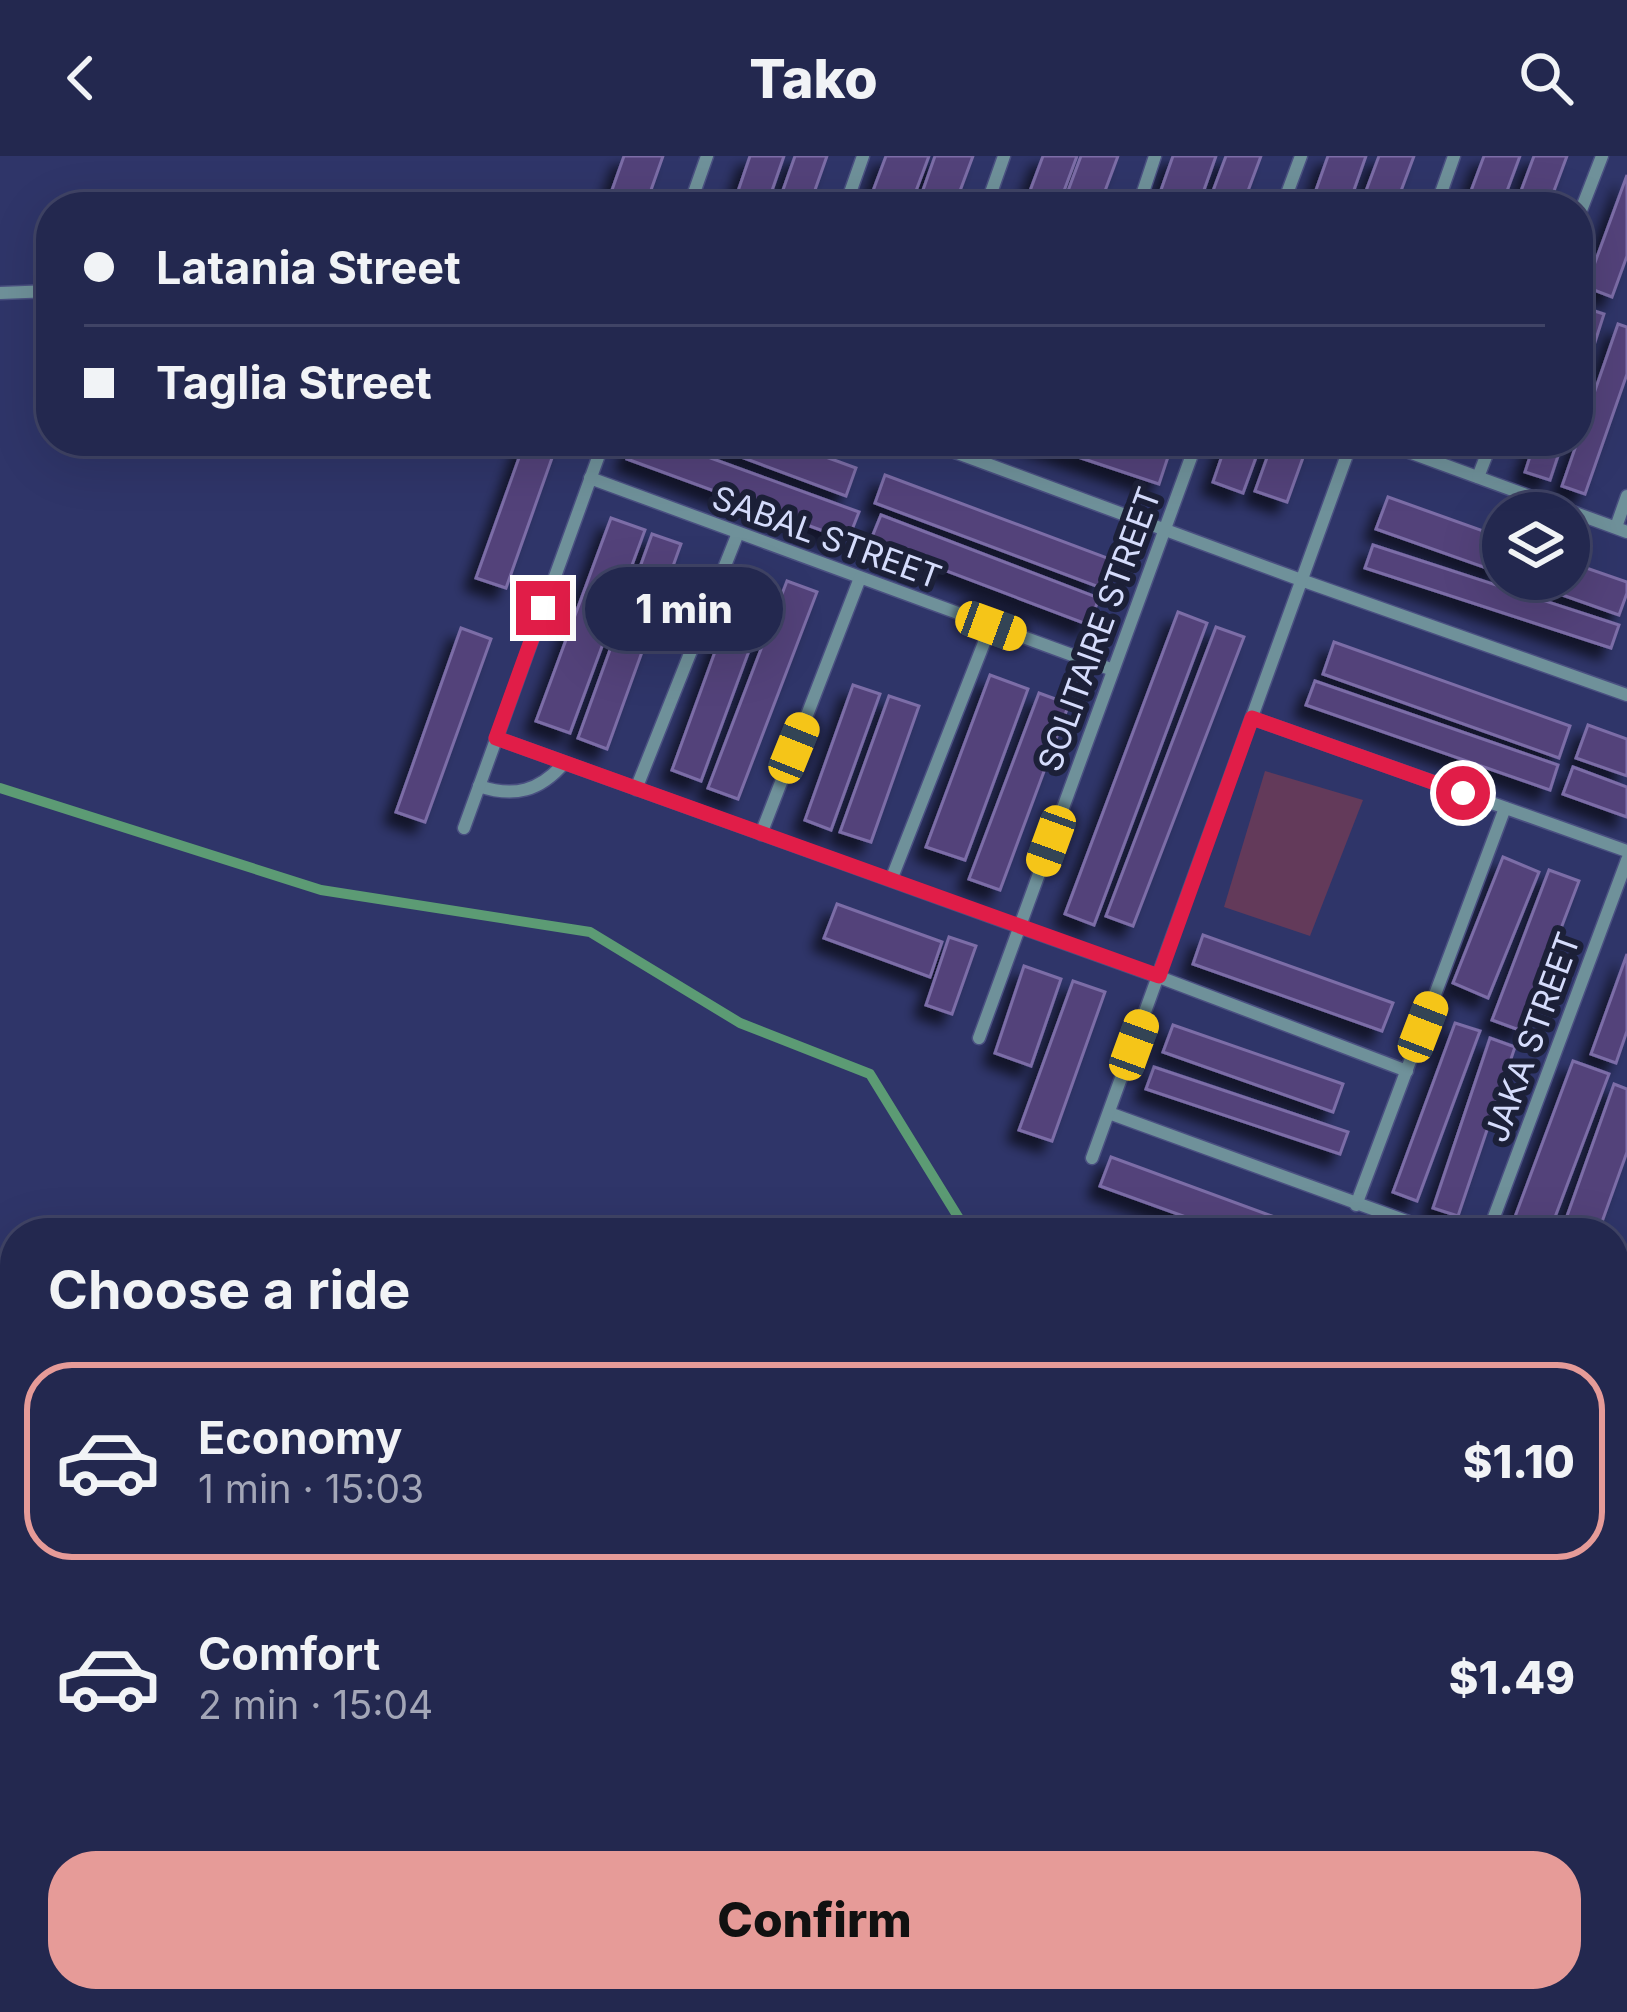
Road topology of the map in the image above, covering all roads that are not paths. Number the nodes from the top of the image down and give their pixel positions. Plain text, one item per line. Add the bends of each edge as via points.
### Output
1 (707, 156) edge
2 (863, 156) edge
3 (1004, 156) edge
4 (1155, 156) edge
5 (1301, 156) edge
6 (1454, 156) edge
7 (1602, 156) edge
8 (694, 192) edge
9 (850, 192) edge
10 (991, 192) edge
11 (1143, 192) edge
12 (1288, 192) edge
13 (1441, 192) edge
14 (1588, 192) edge
15 (36, 292) edge
16 (0, 293) edge
17 (598, 456) edge
18 (965, 456) edge
19 (1191, 456) edge
20 (1346, 456) edge
21 (1420, 456) edge
22 (1486, 456) edge
23 (1478, 477) junction
24 (590, 478) junction
25 (1627, 496) edge
26 (1164, 530) junction
27 (1621, 530) edge
28 (739, 533) junction
29 (860, 578) junction
30 (1301, 580) junction
31 (991, 626) junction
32 (1113, 670) junction
33 (1627, 694) edge
34 (1252, 718) junction
35 (496, 738) junction
36 (564, 763) junction
37 (479, 786) junction
38 (636, 788) junction
39 (1505, 808) junction
40 (464, 828) dead end
41 (761, 834) junction
42 (1627, 856) edge
43 (891, 880) junction
44 (1019, 926) junction
45 (1159, 976) junction
46 (979, 1038) dead end
47 (1406, 1071) junction
48 (1108, 1113) junction
49 (1092, 1159) dead end
50 (1356, 1204) junction
51 (1396, 1218) edge
52 (1494, 1218) edge

1 - 8 street
2 - 9 street
3 - 10 street
4 - 11 street
5 - 12 street
6 - 13 street
7 - 14 street
15 - 16 street
17 - 24 street
18 - 26 street
19 - 26 street, SOLITAIRE STREET
20 - 30 street
21 - 23 street
22 - 23 street
23 - 27 street
24 - 28 street, SABAL STREET
24 - 35 street
25 - 27 street
26 - 30 street
26 - 32 street, SOLITAIRE STREET
28 - 29 street, SABAL STREET
28 - 38 street
29 - 31 street, SABAL STREET
29 - 41 street
30 - 33 street
30 - 34 street
31 - 32 street, SABAL STREET
31 - 43 street
32 - 44 street, SOLITAIRE STREET
34 - 39 street
34 - 45 street
35 - 36 street
35 - 37 street
36 - 37 street via 517,793
36 - 38 street
37 - 40 street
38 - 41 street
39 - 42 street
39 - 47 street
41 - 43 street
42 - 52 street, JAKA STREET
43 - 44 street
44 - 45 street
44 - 46 street, SOLITAIRE STREET
45 - 47 street
45 - 48 street
47 - 50 street
48 - 49 street
48 - 50 street
50 - 51 street

